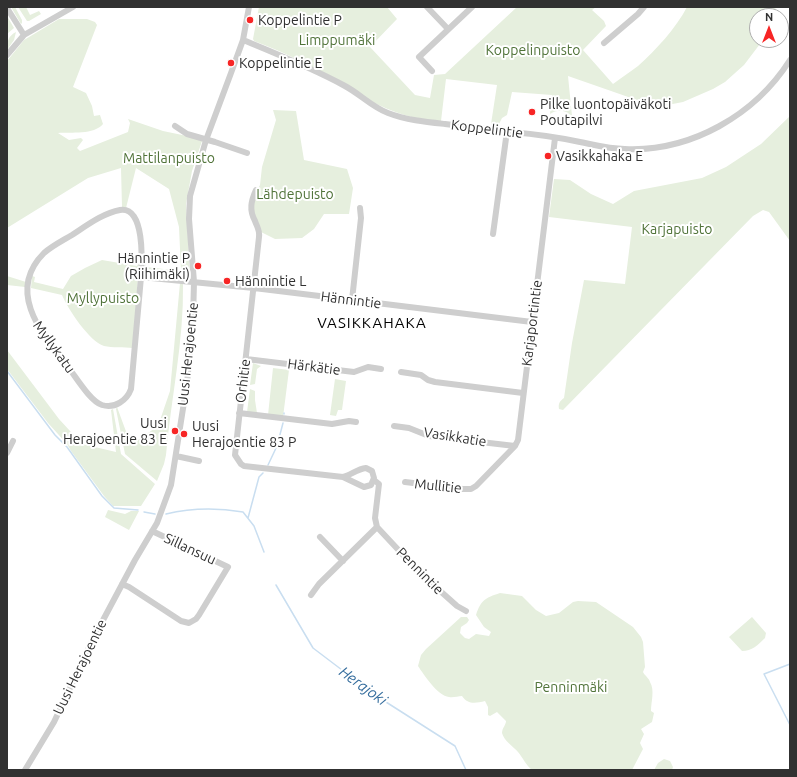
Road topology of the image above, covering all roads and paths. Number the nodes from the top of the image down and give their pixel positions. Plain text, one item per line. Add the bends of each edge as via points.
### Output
1 (72, 7) edge
2 (249, 7) edge
3 (427, 7) edge
4 (472, 7) edge
5 (644, 7) edge
6 (7, 8) edge
7 (448, 29) junction
8 (24, 35) junction
9 (243, 40) junction
10 (604, 43) dead end
11 (7, 55) edge
12 (790, 60) edge
13 (432, 71) dead end
14 (176, 126) dead end
15 (508, 131) junction
16 (554, 138) junction
17 (206, 140) junction
18 (247, 153) dead end
19 (256, 190) dead end
20 (360, 208) dead end
21 (493, 234) dead end
22 (141, 277) junction
23 (194, 282) junction
24 (254, 288) junction
25 (352, 300) junction
26 (532, 322) junction
27 (246, 359) junction
28 (381, 369) dead end
29 (401, 372) dead end
30 (524, 393) junction
31 (240, 413) junction
32 (356, 422) dead end
33 (394, 426) dead end
34 (12, 441) dead end
35 (516, 446) junction
36 (7, 453) edge
37 (176, 456) junction
38 (199, 461) dead end
39 (343, 477) junction
40 (374, 480) junction
41 (405, 482) dead end
42 (377, 527) junction
43 (152, 531) junction
44 (320, 537) dead end
45 (343, 561) junction
46 (122, 584) junction
47 (311, 595) dead end
48 (466, 611) dead end
49 (25, 770) edge

1 - 8 street
2 - 9 street, Uusi Herajoentie
3 - 7 street
4 - 7 street
5 - 10 street
6 - 8 street
7 - 13 street via 419,57
8 - 11 street
9 - 15 street, Koppelintie via 332,79 387,113 425,122
9 - 17 street, Uusi Herajoentie
12 - 16 street, Koppelintie via 770,87 756,100 725,123 692,139 663,146 626,149
14 - 17 street via 187,134
15 - 16 street, Koppelintie
15 - 21 street
16 - 26 street, Karjaportintie
17 - 18 street
17 - 23 street, Uusi Herajoentie via 194,179 189,209
19 - 24 street, Orhitie via 251,208 260,231
20 - 25 street
22 - 22 street, Myllykatu via 138,223 133,214 122,210 99,219 49,249 38,259 29,280 28,302 36,323 92,398 102,405 118,404 130,388
22 - 23 street
23 - 24 street, Hännintie
23 - 37 street, Uusi Herajoentie via 187,383
24 - 25 street, Hännintie
24 - 27 street, Orhitie
25 - 26 street, Hännintie
26 - 30 street, Karjaportintie
27 - 28 street, Härkätie via 354,372 368,367
27 - 31 street, Orhitie
29 - 30 street via 421,375 435,382
30 - 35 street, Karjaportintie
31 - 32 street via 332,424
31 - 39 street, Orhitie via 235,452 241,464
33 - 35 street, Vasikkatie via 409,428 429,436
34 - 36 street
35 - 41 street, Mullitie via 471,489
37 - 38 street
37 - 43 street, Uusi Herajoentie via 166,500
39 - 40 street, Orhitie via 364,487 370,486
39 - 40 street via 366,468 374,474
40 - 42 street via 379,484 375,518
42 - 45 street
42 - 48 street, Pennintie via 419,572
43 - 46 street, Uusi Herajoentie
43 - 46 street, Sillansuu via 228,567 199,615 189,623 181,621
44 - 45 street
45 - 47 street
46 - 49 street, Uusi Herajoentie via 54,722

